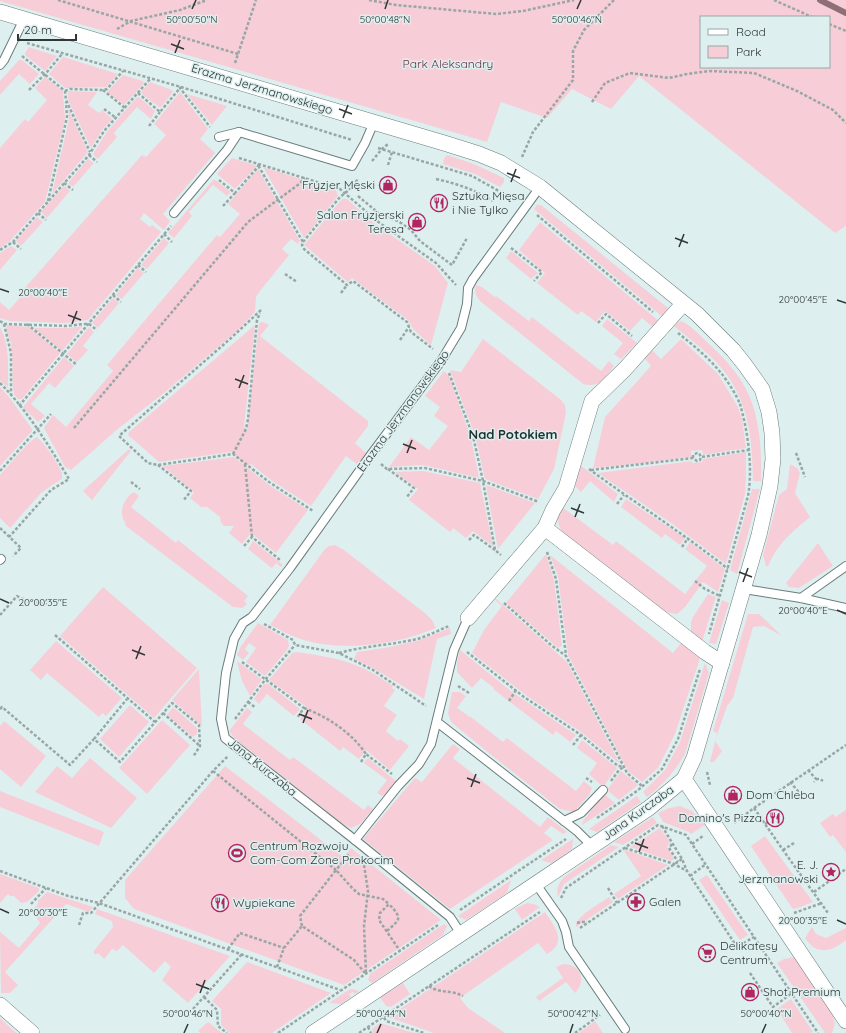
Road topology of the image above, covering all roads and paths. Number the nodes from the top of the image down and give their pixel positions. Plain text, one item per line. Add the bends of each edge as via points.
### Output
1 (58, 0) edge
2 (207, 0) edge
3 (256, 0) edge
4 (369, 0) edge
5 (574, 0) edge
6 (614, 0) edge
7 (774, 0) edge
8 (0, 12) edge
9 (810, 16) edge
10 (24, 19) junction
11 (131, 21) junction
12 (830, 24) edge
13 (846, 31) edge
14 (14, 40) junction
15 (95, 40) junction
16 (20, 54) dead end
17 (62, 54) junction
18 (158, 58) junction
19 (1, 61) edge
20 (123, 71) junction
21 (44, 74) junction
22 (150, 79) junction
23 (180, 87) junction
24 (29, 90) dead end
25 (103, 90) junction
26 (65, 91) junction
27 (138, 93) junction
28 (66, 100) junction
29 (592, 102) dead end
30 (124, 108) junction
31 (104, 109) dead end
32 (160, 112) junction
33 (116, 118) junction
34 (374, 122) junction
35 (846, 122) edge
36 (149, 126) dead end
37 (239, 132) junction
38 (404, 132) junction
39 (218, 137) joint
40 (365, 144) junction
41 (382, 149) junction
42 (227, 150) junction
43 (392, 152) junction
44 (90, 154) junction
45 (522, 158) dead end
46 (97, 162) dead end
47 (259, 164) junction
48 (388, 165) dead end
49 (368, 167) dead end
50 (214, 176) dead end
51 (305, 178) junction
52 (359, 178) dead end
53 (436, 179) dead end
54 (64, 183) junction
55 (540, 187) junction
56 (73, 190) dead end
57 (235, 193) junction
58 (345, 194) junction
59 (358, 196) dead end
60 (279, 199) junction
61 (48, 201) junction
62 (493, 201) dead end
63 (222, 206) dead end
64 (526, 206) junction
65 (38, 213) junction
66 (174, 213) dead end
67 (46, 220) dead end
68 (174, 223) dead end
69 (164, 234) junction
70 (467, 238) dead end
71 (501, 240) junction
72 (12, 242) junction
73 (172, 242) dead end
74 (303, 242) junction
75 (21, 249) dead end
76 (0, 250) edge
77 (138, 266) junction
78 (146, 272) dead end
79 (284, 274) dead end
80 (534, 281) dead end
81 (297, 282) dead end
82 (347, 285) junction
83 (341, 293) dead end
84 (113, 295) junction
85 (121, 302) dead end
86 (467, 304) junction
87 (683, 304) junction
88 (0, 321) edge
89 (598, 323) dead end
90 (667, 323) junction
91 (4, 324) junction
92 (27, 324) junction
93 (89, 324) junction
94 (409, 327) junction
95 (97, 330) dead end
96 (400, 340) dead end
97 (645, 347) junction
98 (63, 354) junction
99 (441, 361) junction
100 (76, 365) dead end
101 (0, 383) edge
102 (11, 394) junction
103 (19, 406) junction
104 (51, 414) dead end
105 (74, 428) dead end
106 (38, 429) junction
107 (749, 450) junction
108 (796, 453) dead end
109 (233, 454) junction
110 (370, 456) junction
111 (702, 457) junction
112 (575, 458) junction
113 (693, 458) junction
114 (158, 464) junction
115 (246, 464) junction
116 (387, 469) junction
117 (591, 470) junction
118 (0, 471) edge
119 (806, 477) dead end
120 (483, 481) junction
121 (131, 482) dead end
122 (515, 488) dead end
123 (140, 489) dead end
124 (514, 492) junction
125 (624, 495) junction
126 (406, 498) dead end
127 (183, 501) dead end
128 (617, 504) dead end
129 (553, 510) junction
130 (326, 519) junction
131 (545, 528) junction
132 (9, 537) dead end
133 (252, 537) junction
134 (688, 538) junction
135 (469, 540) dead end
136 (244, 546) dead end
137 (682, 547) dead end
138 (495, 550) junction
139 (513, 565) junction
140 (846, 566) edge
141 (290, 568) junction
142 (728, 569) junction
143 (695, 581) dead end
144 (745, 585) junction
145 (491, 592) junction
146 (720, 596) junction
147 (801, 598) junction
148 (47, 604) dead end
149 (740, 604) junction
150 (846, 608) edge
151 (0, 616) edge
152 (252, 617) junction
153 (468, 618) junction
154 (243, 623) joint
155 (54, 634) dead end
156 (456, 644) junction
157 (295, 645) junction
158 (705, 652) junction
159 (338, 653) junction
160 (230, 654) junction
161 (566, 656) junction
162 (722, 663) junction
163 (265, 680) junction
164 (516, 690) junction
165 (128, 699) junction
166 (509, 701) dead end
167 (248, 702) junction
168 (256, 708) dead end
169 (304, 708) junction
170 (0, 710) edge
171 (163, 713) junction
172 (297, 718) dead end
173 (437, 718) junction
174 (155, 722) junction
175 (581, 735) junction
176 (225, 738) junction
177 (94, 739) junction
178 (573, 745) dead end
179 (846, 745) edge
180 (200, 746) junction
181 (366, 754) junction
182 (193, 757) dead end
183 (361, 762) dead end
184 (707, 766) dead end
185 (624, 767) junction
186 (808, 770) junction
187 (213, 771) junction
188 (684, 779) junction
189 (823, 781) dead end
190 (790, 782) junction
191 (401, 783) junction
192 (642, 786) junction
193 (603, 790) joint
194 (711, 791) dead end
195 (799, 792) dead end
196 (754, 808) junction
197 (772, 820) dead end
198 (564, 821) junction
199 (765, 824) junction
200 (731, 825) dead end
201 (663, 826) junction
202 (577, 831) junction
203 (356, 842) junction
204 (794, 843) dead end
205 (672, 844) junction
206 (592, 846) junction
207 (625, 848) junction
208 (783, 850) junction
209 (682, 859) junction
210 (678, 862) junction
211 (674, 864) junction
212 (706, 864) junction
213 (846, 869) edge
214 (336, 870) junction
215 (0, 871) edge
216 (687, 871) junction
217 (690, 876) junction
218 (536, 884) junction
219 (46, 888) junction
220 (608, 888) dead end
221 (814, 892) junction
222 (368, 895) junction
223 (99, 903) junction
224 (617, 903) junction
225 (822, 903) junction
226 (31, 904) dead end
227 (389, 904) junction
228 (551, 906) junction
229 (790, 913) dead end
230 (828, 913) dead end
231 (450, 917) junction
232 (79, 925) dead end
233 (302, 926) junction
234 (580, 928) dead end
235 (387, 931) junction
236 (461, 934) junction
237 (754, 937) junction
238 (284, 948) junction
239 (228, 949) junction
240 (400, 951) junction
241 (242, 954) junction
242 (277, 967) junction
243 (366, 973) junction
244 (750, 973) dead end
245 (429, 986) junction
246 (341, 991) junction
247 (792, 993) junction
248 (463, 996) dead end
249 (204, 997) junction
250 (0, 1005) edge
251 (610, 1008) junction
252 (193, 1009) dead end
253 (383, 1016) junction
254 (846, 1021) edge
255 (368, 1027) junction
256 (625, 1029) dead end
257 (817, 1032) edge
258 (32, 1033) edge
259 (227, 1033) edge
260 (278, 1033) edge
261 (313, 1033) edge
262 (359, 1033) edge
263 (370, 1033) edge
264 (424, 1033) edge
265 (575, 1033) edge

1 - 11 path
2 - 11 path via 180,10
3 - 11 path via 238,54
4 - 5 path via 396,5 496,14
6 - 45 path via 584,30 573,51 573,80 533,132
7 - 9 path
8 - 10 street, Erazma Jerzmanowskiego
10 - 14 lane
10 - 15 street, Erazma Jerzmanowskiego
11 - 15 path
12 - 13 path
14 - 17 path
14 - 19 lane
15 - 18 street, Erazma Jerzmanowskiego
16 - 21 path
17 - 20 path
17 - 21 path
18 - 22 path
18 - 34 street, Erazma Jerzmanowskiego
20 - 22 path
20 - 25 path via 107,89
21 - 24 path
21 - 26 path
22 - 23 path
22 - 27 path
23 - 32 path
23 - 39 path
23 - 40 path
25 - 26 path
25 - 30 path
26 - 28 path
27 - 30 path
27 - 32 path
28 - 44 path
28 - 61 path via 67,117
29 - 35 path via 605,82 630,73 669,78 709,71 754,73 833,110
30 - 33 path
31 - 33 path
32 - 36 path
33 - 44 path via 104,131
34 - 38 street, Erazma Jerzmanowskiego
34 - 40 lane
37 - 39 lane
37 - 40 lane via 352,166
37 - 42 lane
38 - 41 path
38 - 55 street, Erazma Jerzmanowskiego via 500,162
40 - 41 path
41 - 43 path
41 - 49 path
42 - 47 path via 231,155
42 - 66 lane
43 - 48 path
43 - 64 path via 472,176
44 - 46 path
44 - 54 path
47 - 51 path
47 - 57 path
47 - 60 path
50 - 57 path
51 - 58 path via 340,189
51 - 60 path
52 - 58 path
53 - 62 path via 476,190
54 - 56 path
54 - 61 path
55 - 64 lane, Erazma Jerzmanowskiego
55 - 87 street, Erazma Jerzmanowskiego
57 - 63 path
58 - 74 path
58 - 86 path via 376,221 436,263 460,289
59 - 70 path via 382,216 398,220 420,241 452,265
60 - 74 path
60 - 105 path via 248,222
61 - 65 path
64 - 71 lane, Erazma Jerzmanowskiego
64 - 90 path
65 - 67 path
65 - 72 path
68 - 69 path
69 - 73 path
69 - 77 path
71 - 80 path via 542,272
71 - 86 lane, Erazma Jerzmanowskiego via 468,288
72 - 75 path
72 - 76 path
74 - 82 path via 304,248
77 - 78 path
77 - 84 path
79 - 81 path
82 - 83 path
82 - 94 path via 353,280
84 - 85 path
84 - 93 path
86 - 99 lane, Erazma Jerzmanowskiego via 461,328
87 - 90 street
87 - 144 street, Erazma Jerzmanowskiego via 697,314 745,365 762,388 769,412 773,459 770,486
88 - 91 path
89 - 97 path via 606,314
90 - 97 street
90 - 107 path via 721,373 740,403
91 - 92 path
91 - 102 path via 11,353
92 - 93 path
92 - 98 path
93 - 95 path
93 - 98 path
94 - 96 path
94 - 99 path via 411,332 438,352
97 - 112 street via 592,400
98 - 100 path
98 - 103 path
99 - 110 lane, Erazma Jerzmanowskiego
99 - 120 path via 450,375 473,436
101 - 102 path
102 - 103 path
103 - 106 path
104 - 106 path
106 - 118 path
106 - 132 path via 70,479 51,490
107 - 111 path
107 - 142 path via 750,485
108 - 119 path
109 - 114 path
109 - 114 path via 246,429 257,320 261,310 119,436 148,463
109 - 115 path
110 - 116 path
110 - 130 lane, Erazma Jerzmanowskiego
111 - 113 path via 697,461
111 - 113 path via 697,453
112 - 117 path
112 - 129 street via 566,488
113 - 117 path
114 - 127 path via 191,492
115 - 130 path
115 - 133 path
116 - 120 path via 425,468
116 - 126 path via 414,488
117 - 125 path
120 - 124 path
120 - 138 path
121 - 123 path
122 - 124 path
124 - 129 path
125 - 128 path
125 - 134 path
129 - 131 street
130 - 141 lane, Erazma Jerzmanowskiego
131 - 139 street
131 - 158 street
131 - 161 path via 548,554 556,579
133 - 136 path
133 - 141 path
134 - 137 path
134 - 142 path
135 - 138 path via 474,535
138 - 139 path
139 - 145 street
140 - 147 lane
141 - 152 lane, Erazma Jerzmanowskiego
142 - 144 path
142 - 146 path
143 - 146 path
144 - 147 lane
144 - 149 street, Erazma Jerzmanowskiego
145 - 153 street
145 - 161 path
146 - 149 path
146 - 158 path
147 - 150 lane
148 - 151 path via 27,601 18,596
149 - 162 street, Erazma Jerzmanowskiego
152 - 154 lane, Erazma Jerzmanowskiego
152 - 157 path via 293,640
153 - 156 lane
153 - 159 path via 419,639
154 - 160 lane, Jana Kurczaba via 234,639
155 - 165 path
156 - 164 path
156 - 173 lane
157 - 159 path
157 - 163 path
158 - 162 street
158 - 192 path via 678,738 662,769
159 - 173 path via 373,670
160 - 163 path
160 - 176 lane, Jana Kurczaba via 221,719
161 - 185 path
162 - 188 street, Erazma Jerzmanowskiego via 694,758
163 - 167 path
163 - 169 path
164 - 166 path
164 - 175 path
165 - 174 path
165 - 177 path
167 - 168 path
167 - 176 path via 229,727
169 - 172 path
169 - 181 path via 343,729
170 - 177 path via 2,707 70,765
171 - 174 path
171 - 180 path
171 - 180 path via 172,703 199,725
173 - 191 lane via 431,744 419,764
173 - 198 lane, Jana Kurczaba
174 - 177 path via 120,762
175 - 178 path
175 - 185 path via 618,766
176 - 187 path via 229,755
176 - 203 lane, Jana Kurczaba
179 - 186 path
180 - 182 path
181 - 183 path
181 - 191 path
184 - 194 path
185 - 192 path
185 - 193 path
186 - 189 path via 815,780
186 - 190 path
187 - 214 path
187 - 223 path
188 - 206 street, Jana Kurczaba via 649,808
188 - 254 street
190 - 195 path
190 - 196 path
191 - 203 lane
192 - 202 path
193 - 198 lane via 581,813
196 - 199 path
196 - 200 path
197 - 199 path
198 - 202 lane, Jana Kurczaba
199 - 208 path
201 - 205 path
201 - 207 path via 658,825
201 - 212 path via 686,836
202 - 206 lane, Jana Kurczaba
202 - 231 path
203 - 214 path
203 - 222 path via 361,853
203 - 231 lane, Jana Kurczaba
204 - 208 path
205 - 209 path
205 - 210 path via 670,848
206 - 218 street, Jana Kurczaba
207 - 211 path
207 - 228 path via 566,888 559,902
208 - 221 path
209 - 210 path
209 - 216 path
210 - 211 path
211 - 216 path
211 - 224 path
212 - 217 path
212 - 237 path
213 - 221 path
214 - 222 path via 352,889 359,894
214 - 233 path via 300,916
215 - 219 path
216 - 217 path
217 - 237 path via 736,947
218 - 228 lane
218 - 236 street, Jana Kurczaba
219 - 223 path
219 - 226 path
220 - 224 path
221 - 225 path
222 - 227 path via 383,899
222 - 243 path via 364,926
223 - 232 path via 91,913 83,913
223 - 239 path
224 - 234 path
225 - 229 path
225 - 230 path
227 - 235 path via 380,914 379,920
227 - 235 path via 398,913 398,918
228 - 245 path
228 - 251 lane via 562,921 569,948
231 - 236 lane, Jana Kurczaba
231 - 240 path
233 - 238 path
233 - 243 path via 354,960
235 - 240 path
236 - 261 street, Jana Kurczaba
237 - 247 path
238 - 239 path via 240,933
238 - 242 path
239 - 241 path
240 - 243 path
241 - 242 path
241 - 249 path
242 - 246 path
243 - 246 path
244 - 247 path via 773,1007
245 - 248 path via 437,991 450,991
245 - 253 path
246 - 260 path
247 - 257 path
249 - 252 path
249 - 259 path via 217,1010 218,1026
250 - 258 street
251 - 256 lane
251 - 265 path
253 - 255 path
253 - 264 path via 386,1021
255 - 262 path
255 - 263 path

